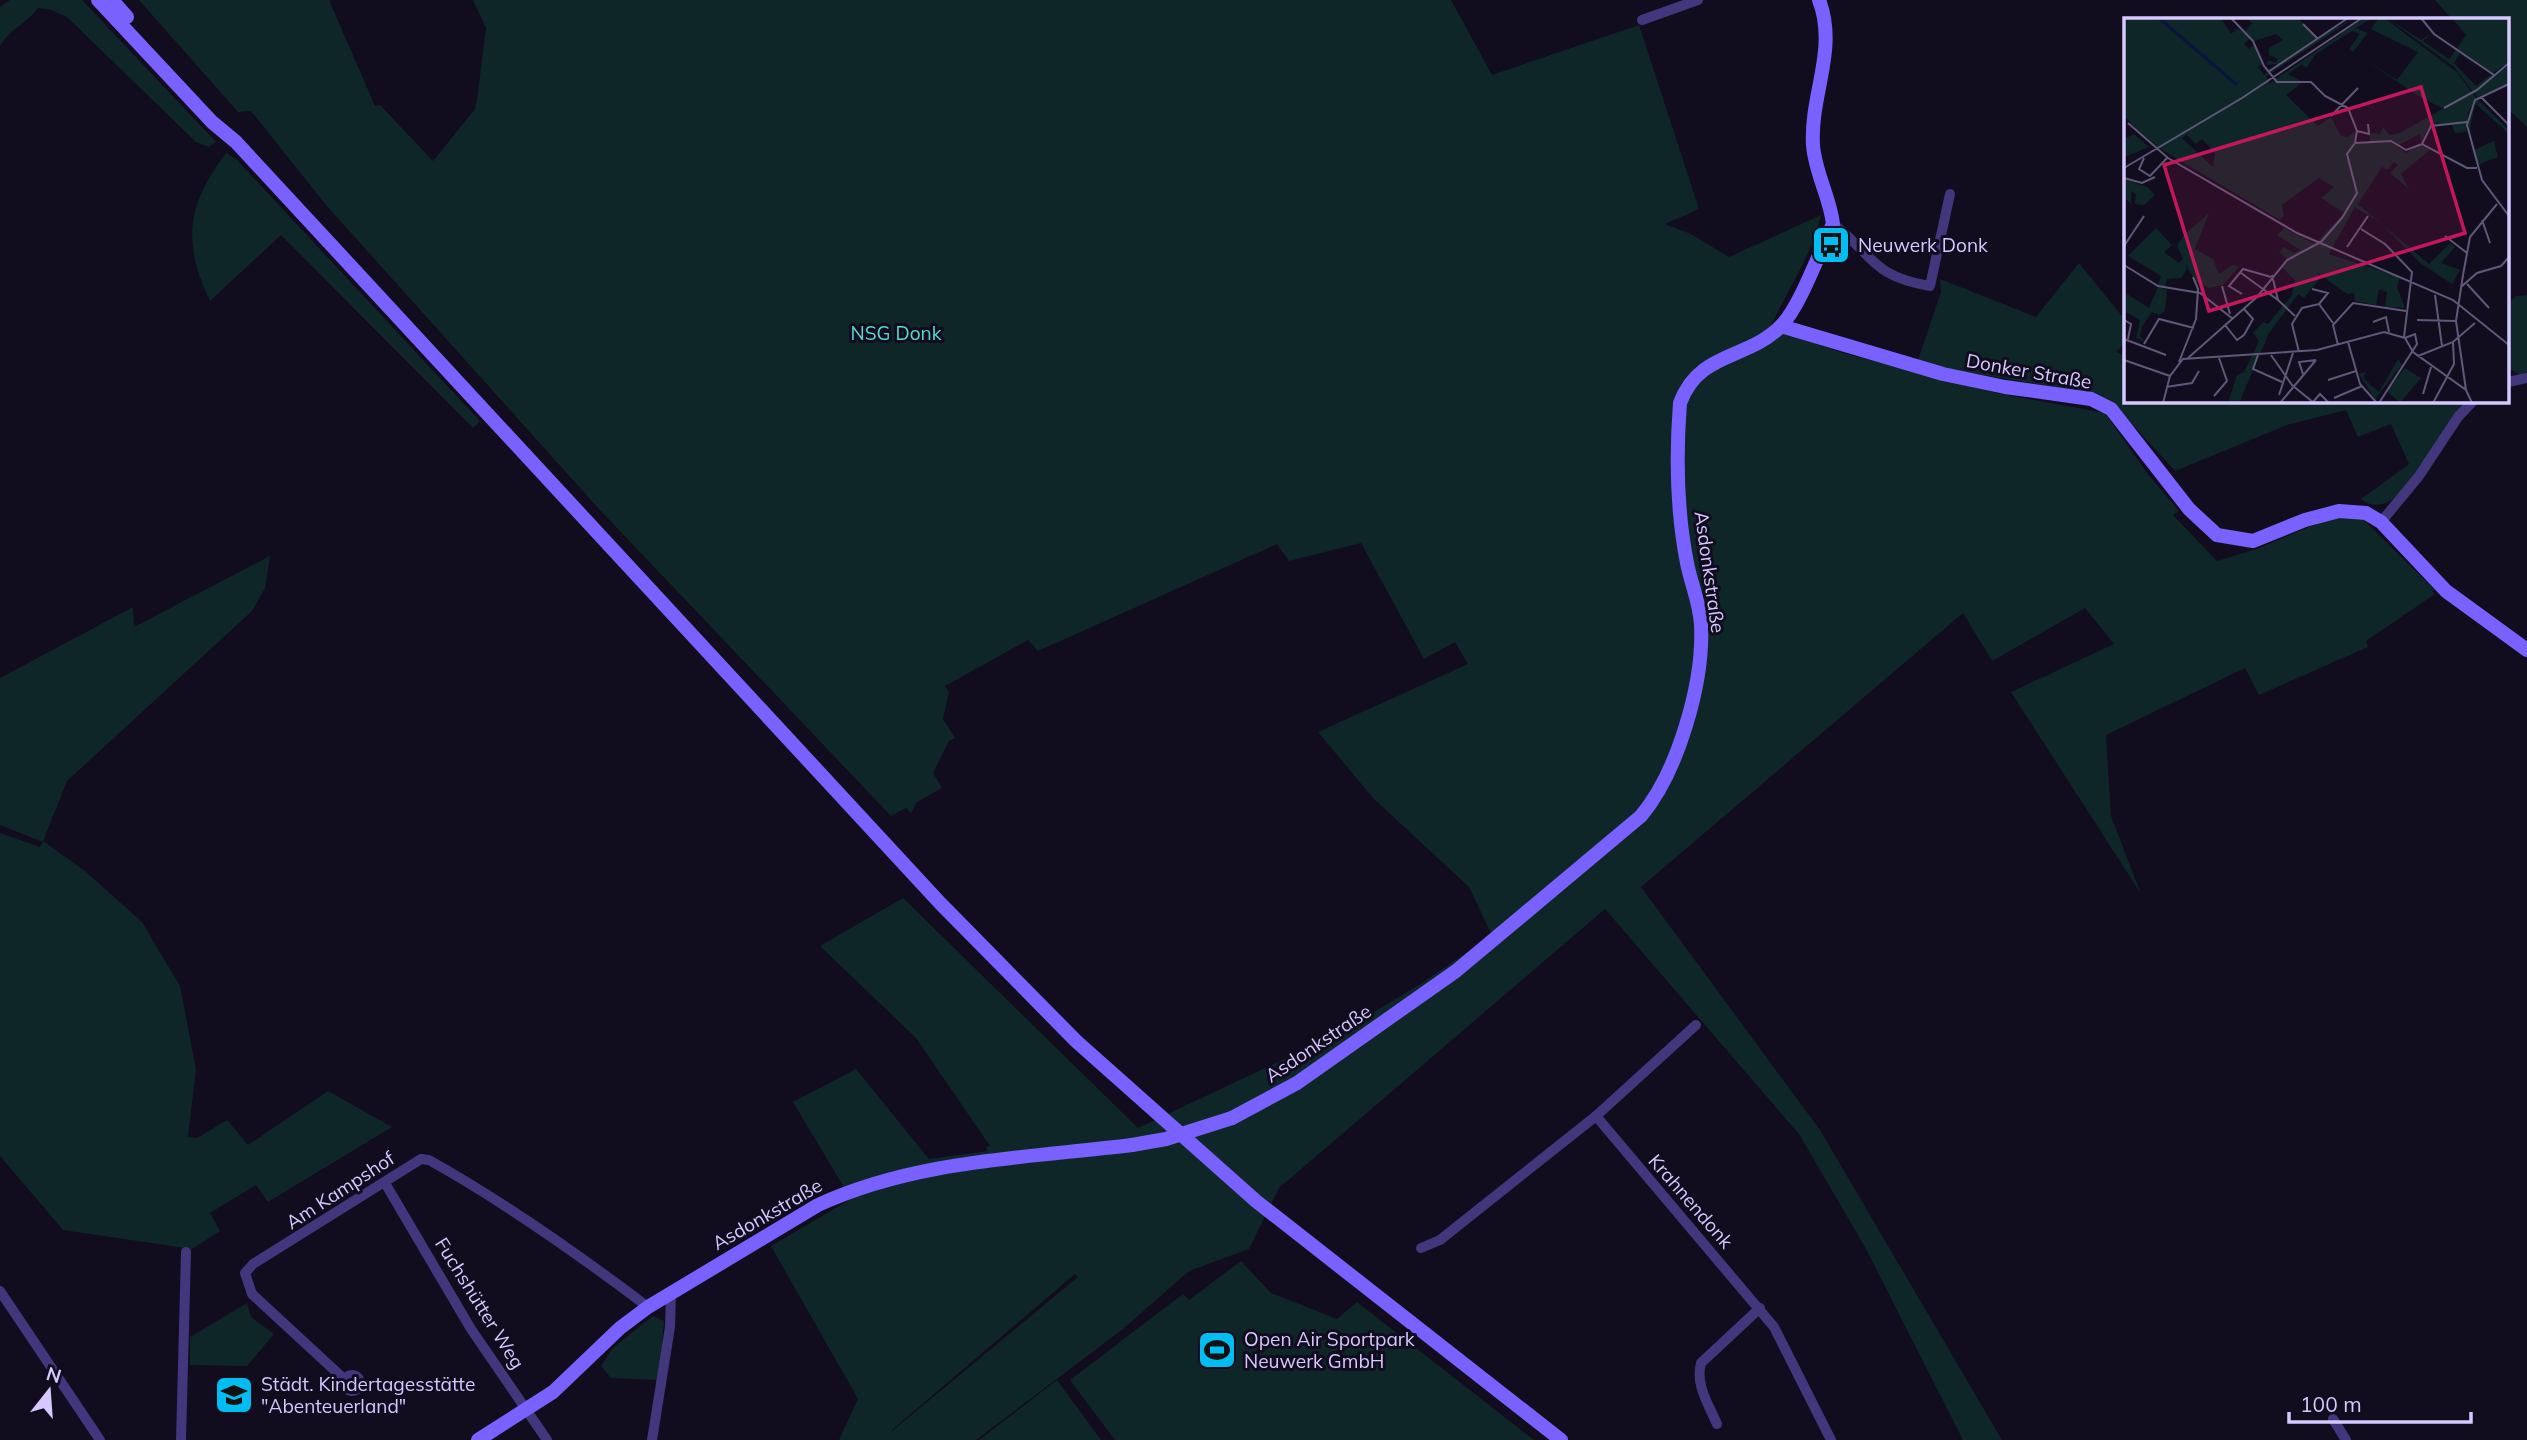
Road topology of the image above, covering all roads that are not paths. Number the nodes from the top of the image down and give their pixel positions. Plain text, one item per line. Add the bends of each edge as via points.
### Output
1 (98, 0) edge
2 (112, 0) edge
3 (1698, 0) edge
4 (1819, 0) edge
5 (1642, 20) dead end
6 (236, 142) junction
7 (1950, 194) dead end
8 (1833, 224) junction
9 (1781, 326) junction
10 (2472, 402) edge
11 (2381, 522) junction
12 (2527, 650) edge
13 (1696, 1025) dead end
14 (1596, 1116) junction
15 (385, 1183) junction
16 (1421, 1248) dead end
17 (186, 1252) dead end
18 (0, 1291) edge
19 (671, 1293) junction
20 (648, 1307) junction
21 (1760, 1308) junction
22 (344, 1379) dead end
23 (527, 1410) junction
24 (2333, 1419) dead end
25 (1717, 1424) dead end
26 (100, 1440) edge
27 (181, 1440) edge
28 (478, 1440) edge
29 (547, 1440) edge
30 (652, 1440) edge
31 (1561, 1440) edge
32 (1831, 1440) edge
33 (2346, 1440) edge

1 - 6 street
2 - 6 street via 218,116
3 - 5 street
4 - 8 street via 1828,36 1813,147
6 - 31 street via 940,903 1076,1041 1256,1201
7 - 8 street via 1930,286 1886,274
8 - 9 street
9 - 11 street, Donker Straße via 1943,374 2101,404 2133,434 2189,509 2226,538 2253,541 2339,511 2366,513
9 - 19 street, Asdonkstraße, bridge via 1698,373 1686,386 1680,403 1682,525 1698,602 1700,652 1688,716 1670,766 1641,816 1456,971 1297,1083 1232,1118 1132,1145 935,1169 872,1182 818,1205
10 - 11 street
11 - 12 street, Donker Straße via 2446,591
13 - 14 street
14 - 16 street via 1440,1240
14 - 21 street, Krahnendonk
15 - 20 street, Am Kampshof via 414,1161 429,1160 575,1252
15 - 22 street, Am Kampshof via 245,1273 252,1294
15 - 23 street, Fuchshütter Weg via 471,1329
17 - 27 street
18 - 26 street
19 - 20 street, Asdonkstraße
19 - 30 street
20 - 23 street, Asdonkstraße
21 - 25 street via 1702,1363 1698,1375 1701,1388
21 - 32 street, Krahnendonk
23 - 28 street, Asdonkstraße
23 - 29 street, Fuchshütter Weg
24 - 33 street

